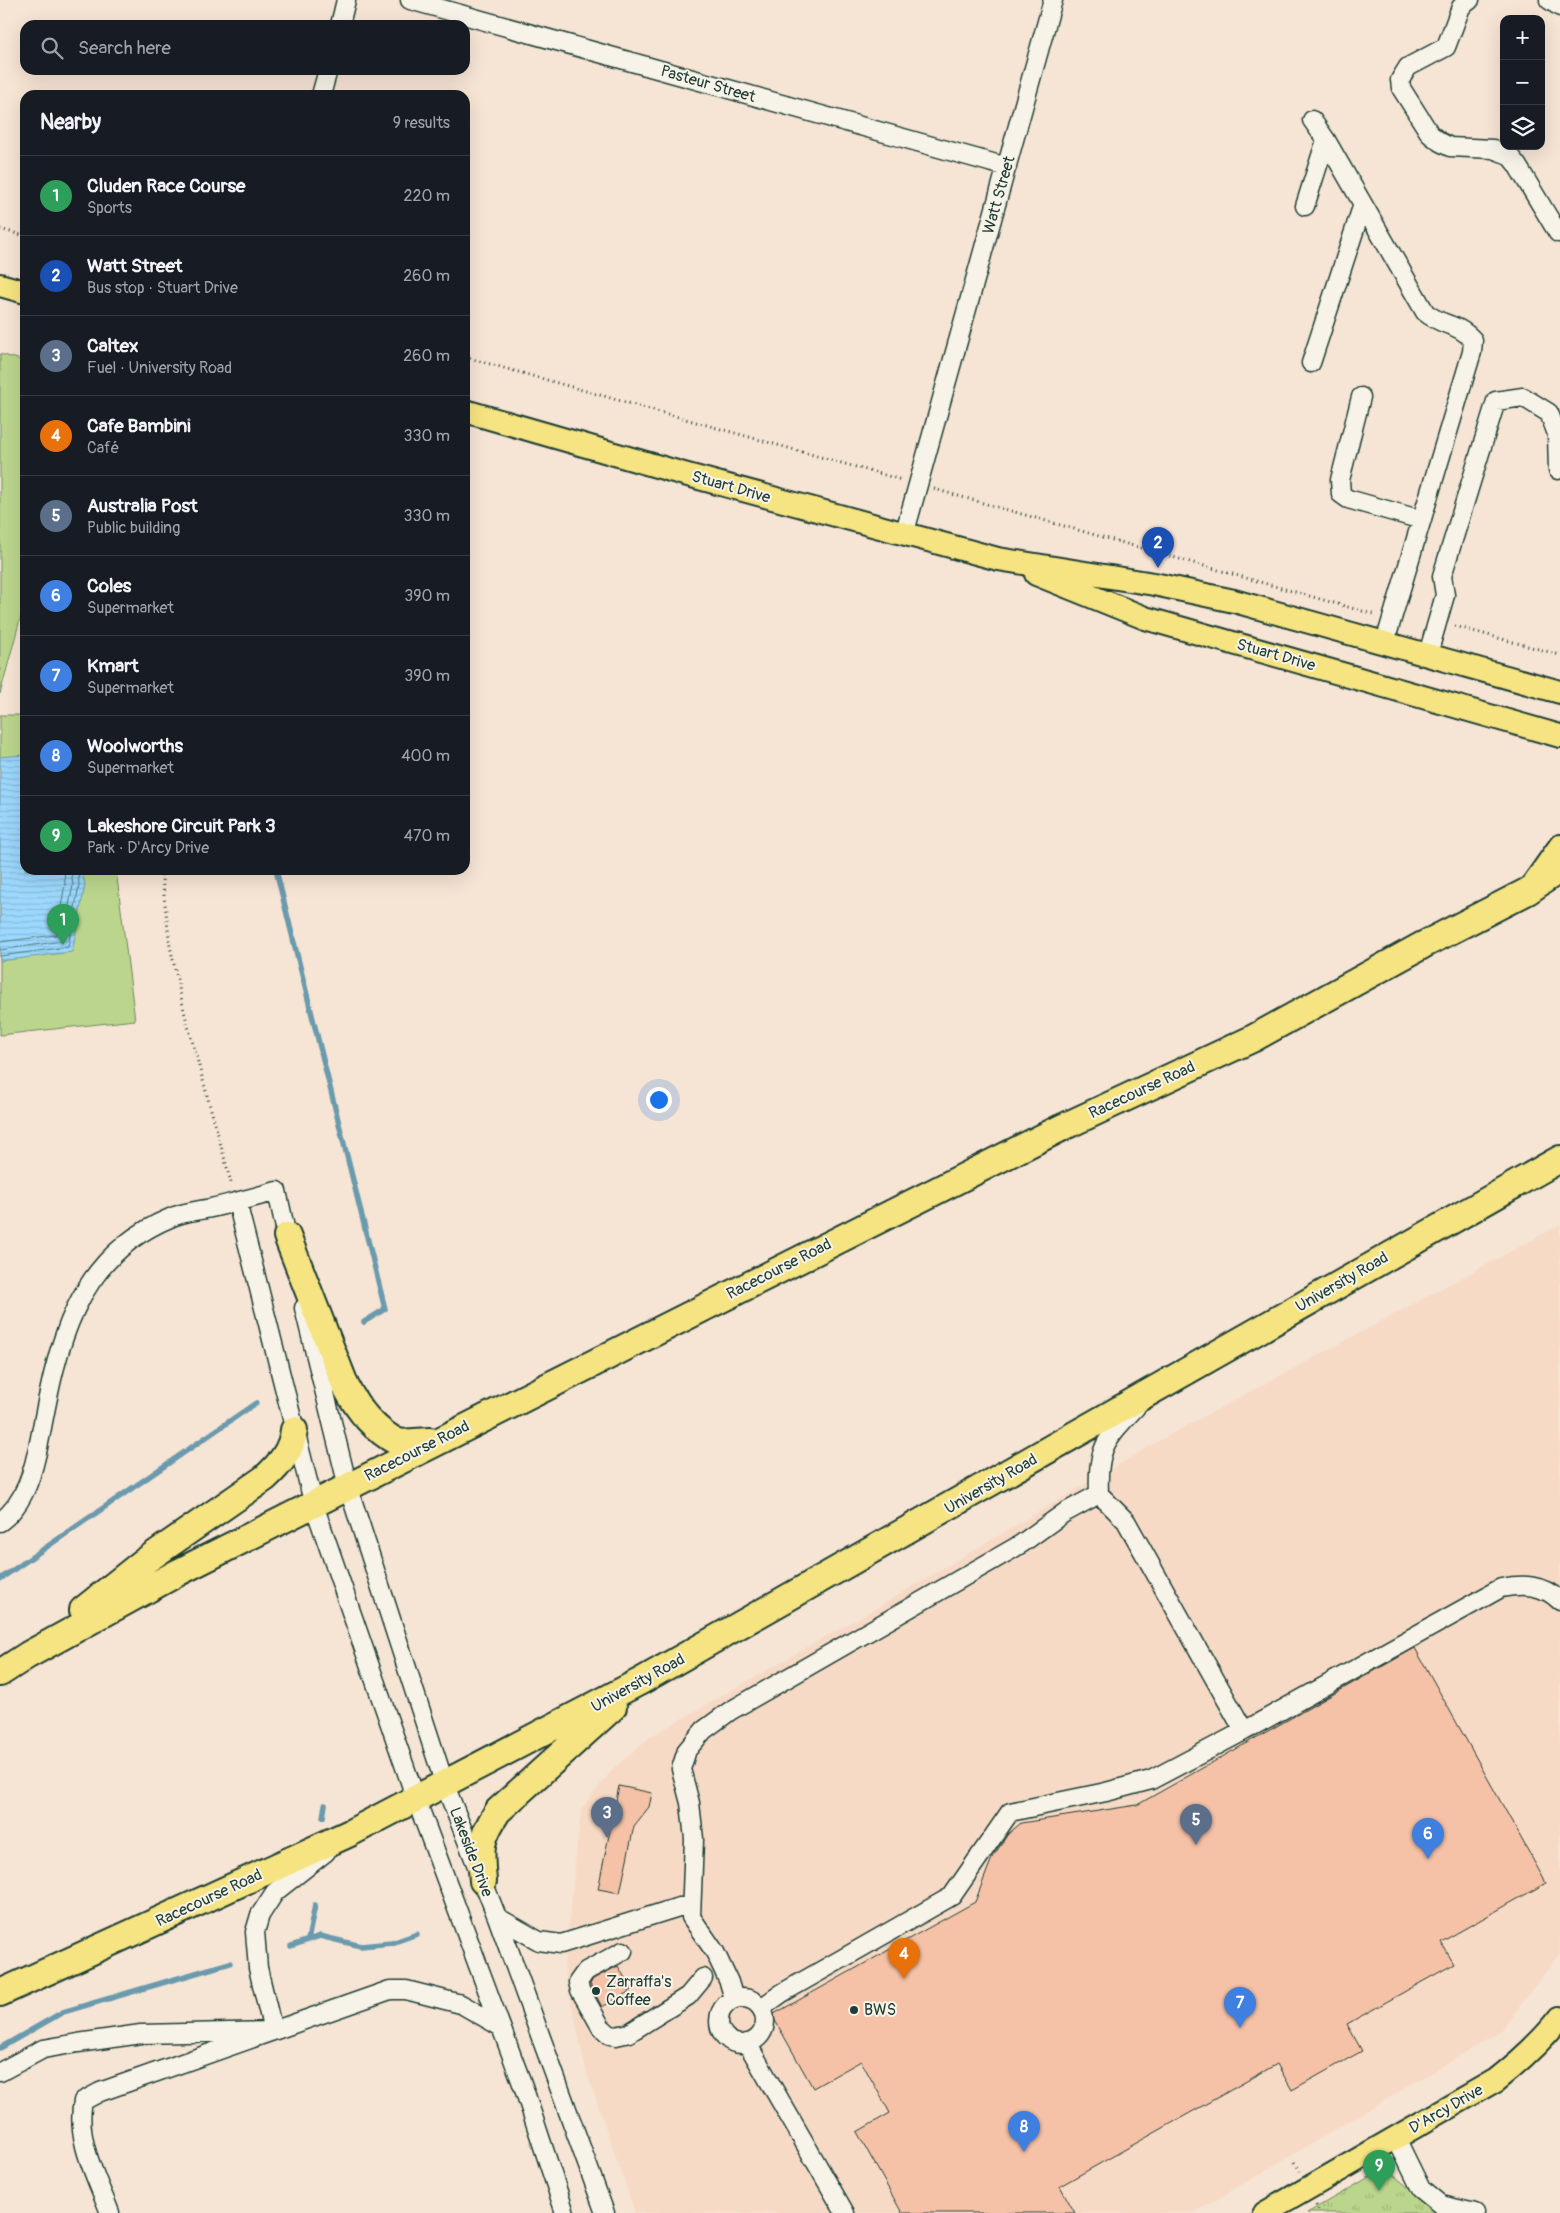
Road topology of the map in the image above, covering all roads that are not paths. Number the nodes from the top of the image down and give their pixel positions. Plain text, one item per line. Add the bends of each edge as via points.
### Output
1 (346, 0) edge
2 (410, 0) edge
3 (1054, 0) edge
4 (1470, 0) edge
5 (1549, 0) edge
6 (1560, 7) edge
7 (341, 20) edge
8 (327, 75) edge
9 (322, 90) edge
10 (1312, 120) dead end
11 (1326, 140) junction
12 (1007, 167) junction
13 (1363, 204) junction
14 (1305, 206) dead end
15 (1559, 234) edge
16 (0, 285) edge
17 (20, 291) edge
18 (1311, 363) dead end
19 (1361, 397) dead end
20 (470, 412) edge
21 (1558, 470) dead end
22 (1422, 520) junction
23 (904, 535) junction
24 (998, 559) junction
25 (1385, 642) junction
26 (1428, 654) junction
27 (1560, 692) edge
28 (1560, 736) edge
29 (1560, 846) edge
30 (1560, 869) edge
31 (1528, 891) junction
32 (1560, 1159) edge
33 (237, 1202) junction
34 (287, 1236) junction
35 (1147, 1396) junction
36 (294, 1430) junction
37 (442, 1439) junction
38 (348, 1487) junction
39 (1099, 1494) junction
40 (314, 1505) junction
41 (0, 1522) edge
42 (1560, 1601) edge
43 (28, 1655) junction
44 (0, 1673) edge
45 (641, 1682) junction
46 (1244, 1731) junction
47 (445, 1785) junction
48 (416, 1799) junction
49 (350, 1833) junction
50 (483, 1881) junction
51 (690, 1906) junction
52 (496, 1918) junction
53 (623, 1951) dead end
54 (722, 1967) junction
55 (703, 1978) junction
56 (0, 1993) edge
57 (734, 1999) junction
58 (654, 2007) dead end
59 (760, 2008) junction
60 (1560, 2018) edge
61 (501, 2028) junction
62 (273, 2032) junction
63 (747, 2043) junction
64 (0, 2072) edge
65 (1396, 2138) junction
66 (110, 2213) edge
67 (565, 2213) edge
68 (604, 2213) edge
69 (845, 2213) edge
70 (1265, 2213) edge
71 (1475, 2213) edge

1 - 7 street
2 - 12 street, Pasteur Street
3 - 12 street, Watt Street
4 - 15 street via 1461,7 1446,47 1408,67 1400,80 1401,88 1430,134 1440,142 1450,147 1493,149 1508,155
5 - 6 street
8 - 9 street
10 - 11 street
11 - 13 street
11 - 14 street
12 - 23 street, Watt Street
13 - 18 street
13 - 22 street via 1425,312 1436,322 1464,330 1473,340
16 - 17 main road
19 - 22 street via 1340,480 1341,494 1348,499
20 - 23 main road, Stuart Drive
21 - 26 street via 1556,434 1549,413 1523,397 1496,401 1442,576 1445,595
22 - 25 street
23 - 24 main road, Stuart Drive
24 - 25 main road, Stuart Drive via 1225,599
24 - 28 main road, Stuart Drive via 1145,618
25 - 26 main road, Stuart Drive
26 - 27 main road, Stuart Drive
29 - 31 main road
30 - 31 highway, Racecourse Road
31 - 37 highway, Racecourse Road via 1252,1039 1061,1128
32 - 35 highway, University Road
33 - 34 street, Lakeside Drive via 277,1191
33 - 36 street, Lakeside Drive
33 - 41 street via 171,1217 136,1236 105,1262 80,1298 61,1342 30,1478 20,1501
34 - 37 highway via 346,1387 361,1412 380,1432 399,1443
34 - 38 street, Lakeside Drive
35 - 39 street via 1112,1432 1102,1449 1098,1469
35 - 45 highway, University Road
36 - 40 street, Lakeside Drive
36 - 43 highway via 293,1440 276,1468 142,1563
37 - 38 highway, Racecourse Road
38 - 40 highway, Racecourse Road
38 - 47 street, Lakeside Drive
39 - 46 street via 1126,1521
39 - 51 street via 1021,1544 730,1711 704,1730 687,1750 681,1769 694,1839
40 - 43 highway, Racecourse Road via 179,1572
40 - 48 street, Lakeside Drive
42 - 46 street via 1546,1591 1521,1584 1501,1588
43 - 44 highway, Racecourse Road
45 - 47 highway, University Road
45 - 50 highway via 498,1811 486,1829 480,1847
46 - 59 street via 1151,1780 1010,1812 952,1896
47 - 48 highway, University Road
47 - 50 street, Lakeside Drive
48 - 49 highway, Racecourse Road
48 - 61 street, Lakeside Drive
49 - 56 highway, Racecourse Road
49 - 62 street via 275,1892 260,1914 254,1932 258,1968
50 - 52 street, Lakeside Drive
51 - 52 street via 560,1944 538,1942
51 - 54 street via 690,1916
52 - 68 street, Lakeside Drive
53 - 55 street via 582,1973 578,1982 601,2027 610,2035 630,2033 688,1996
54 - 55 street
54 - 57 street
55 - 58 street
57 - 59 street via 749,1999
57 - 63 street via 722,2008 719,2016 721,2031 732,2042
59 - 63 street via 765,2022 763,2029
60 - 65 main road, D'Arcy Drive via 1530,2051 1496,2080
61 - 62 street via 461,2004 406,1990 390,1990
61 - 67 street, Lakeside Drive
62 - 64 street via 141,2034 78,2043 43,2049
62 - 66 street via 100,2092 83,2101 80,2114 82,2137
63 - 69 street
65 - 70 main road, D'Arcy Drive
65 - 71 street via 1421,2189 1440,2205

